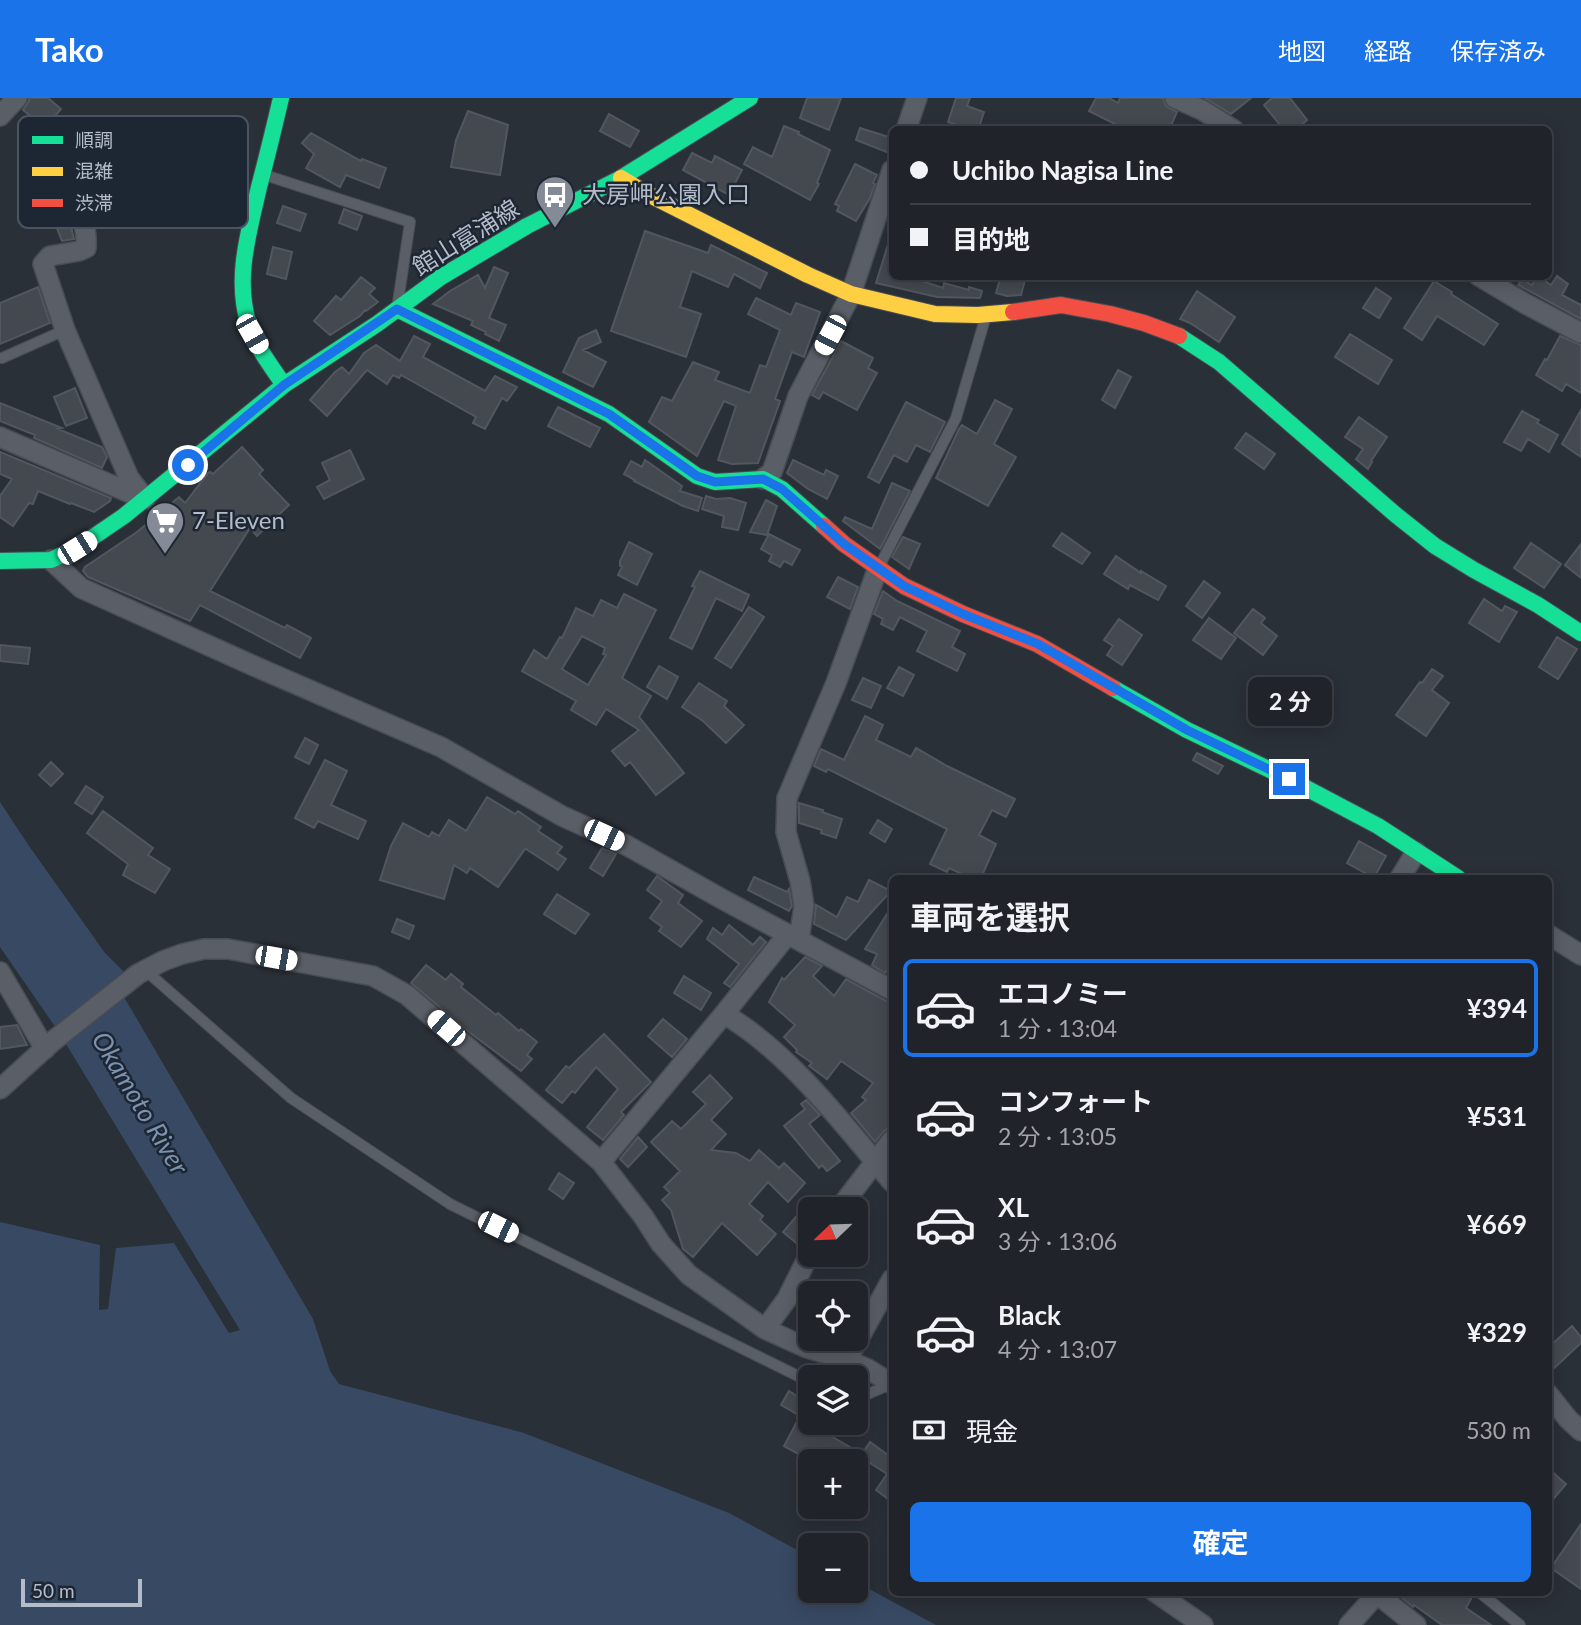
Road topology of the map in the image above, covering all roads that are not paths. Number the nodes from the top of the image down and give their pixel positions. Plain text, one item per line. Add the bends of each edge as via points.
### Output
1 (17, 98) edge
2 (281, 98) edge
3 (750, 98) edge
4 (917, 98) edge
5 (1175, 98) edge
6 (0, 117) edge
7 (907, 126) edge
8 (1228, 126) edge
9 (262, 174) junction
10 (621, 178) junction
11 (889, 179) edge
12 (85, 228) edge
13 (1486, 280) edge
14 (851, 294) junction
15 (397, 309) junction
16 (986, 314) junction
17 (65, 330) junction
18 (1581, 333) edge
19 (2, 358) edge
20 (284, 385) junction
21 (0, 437) edge
22 (763, 479) junction
23 (145, 499) junction
24 (51, 560) junction
25 (0, 561) edge
26 (878, 568) junction
27 (1581, 633) edge
28 (1416, 852) junction
29 (1403, 875) edge
30 (1453, 875) edge
31 (793, 937) junction
32 (1552, 937) edge
33 (1581, 955) edge
34 (0, 972) edge
35 (141, 972) junction
36 (889, 988) edge
37 (724, 1014) junction
38 (49, 1045) junction
39 (0, 1089) edge
40 (889, 1144) edge
41 (601, 1162) junction
42 (876, 1162) junction
43 (889, 1178) edge
44 (848, 1197) edge
45 (803, 1267) edge
46 (889, 1284) edge
47 (765, 1329) junction
48 (847, 1360) junction
49 (798, 1376) edge
50 (889, 1382) edge
51 (889, 1385) edge
52 (868, 1394) edge
53 (1552, 1399) edge
54 (1581, 1431) edge
55 (1375, 1596) edge
56 (1380, 1596) edge
57 (1484, 1596) edge
58 (1177, 1598) edge
59 (1203, 1625) edge
60 (1349, 1625) edge
61 (1416, 1625) edge
62 (1520, 1625) edge

1 - 6 street
2 - 9 main road
3 - 10 main road, 館山富浦線
4 - 7 street
5 - 8 street
9 - 15 lane via 410,222
9 - 20 main road via 244,251 243,296 252,334
10 - 14 main road
10 - 15 main road, 館山富浦線 via 527,226
11 - 14 street
12 - 17 street via 86,248 50,256 43,264
13 - 18 street
14 - 16 main road via 935,313
14 - 22 street via 798,396 772,472
15 - 20 main road, 館山富浦線
15 - 22 main road via 609,414 697,476 715,482
16 - 26 lane via 956,418
16 - 27 main road via 1061,305 1144,323 1181,337 1219,362 1436,546
17 - 19 lane
17 - 23 street via 129,478
20 - 23 main road, 館山富浦線
21 - 23 street
22 - 26 main road via 782,489
23 - 24 main road, 館山富浦線 via 100,534
24 - 25 main road
24 - 31 street via 81,588 441,747
26 - 28 main road via 904,586 1038,644 1187,730 1378,826
26 - 31 street via 788,798 786,832 804,906
28 - 29 street
28 - 30 main road
31 - 36 street
31 - 37 street
32 - 33 street
34 - 38 street
35 - 38 street
35 - 41 street via 181,954 228,949 373,976 407,995
35 - 49 lane via 291,1098 450,1204
37 - 41 street
37 - 42 street via 786,1062
38 - 39 street
40 - 42 street
41 - 47 street via 689,1275
42 - 43 street
42 - 44 street
45 - 47 street
46 - 48 street
47 - 48 street
48 - 50 street
51 - 52 lane
53 - 54 street
55 - 60 street
56 - 61 street
57 - 62 lane
58 - 59 street

